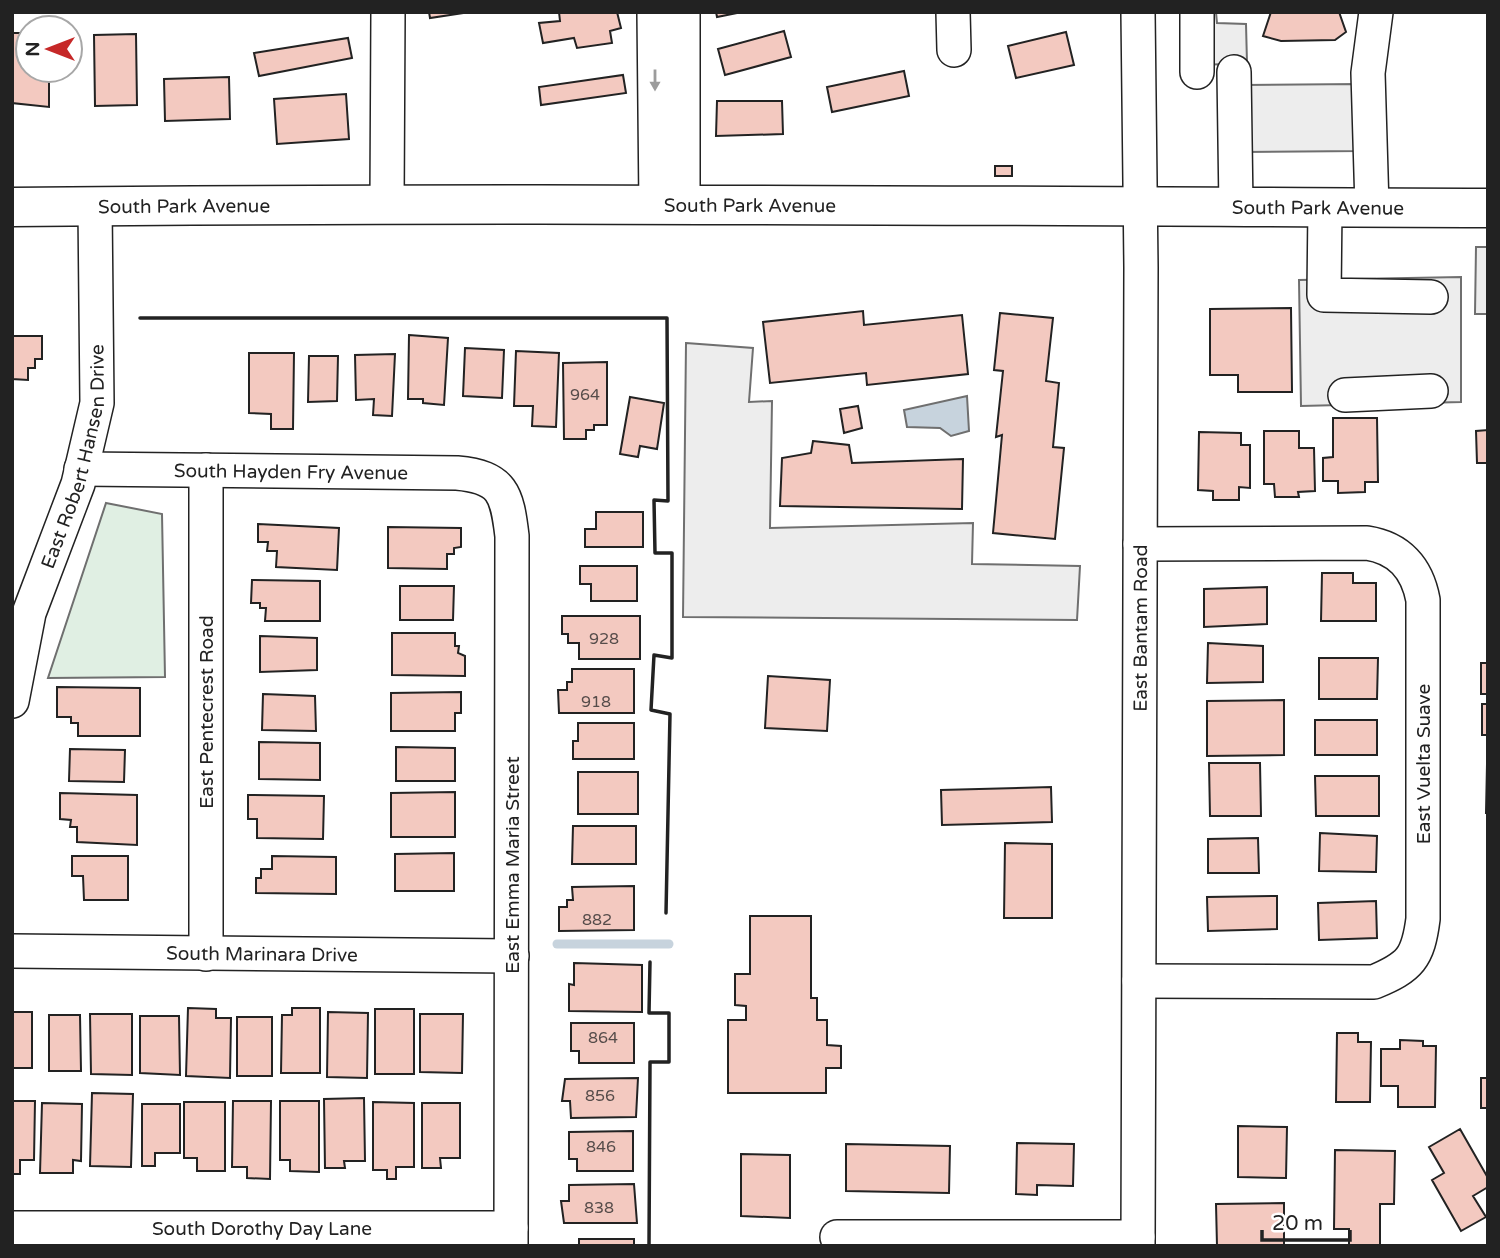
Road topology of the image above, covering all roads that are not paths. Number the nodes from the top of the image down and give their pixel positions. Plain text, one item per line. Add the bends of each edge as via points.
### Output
1 (388, 12) edge
2 (654, 12) edge
3 (683, 12) edge
4 (953, 12) edge
5 (1138, 12) edge
6 (1197, 12) edge
7 (1376, 12) edge
8 (954, 50) dead end
9 (1197, 72) dead end
10 (1234, 72) dead end
11 (387, 203) junction
12 (95, 206) junction
13 (670, 206) junction
14 (12, 207) edge
15 (1141, 207) junction
16 (1236, 207) junction
17 (1325, 207) junction
18 (1372, 207) junction
19 (1488, 208) edge
20 (1431, 297) dead end
21 (1431, 391) dead end
22 (1345, 395) dead end
23 (81, 469) junction
24 (206, 470) junction
25 (499, 487) joint
26 (1140, 544) junction
27 (12, 701) edge
28 (12, 951) edge
29 (206, 954) junction
30 (512, 956) junction
31 (1139, 981) junction
32 (12, 1228) edge
33 (237, 1237) edge
34 (511, 1237) edge
35 (837, 1237) dead end
36 (1138, 1242) edge

1 - 11 street
2 -> 13 street
3 - 13 street
4 - 8 street
5 - 15 street, East Bantam Road
6 - 9 street
7 - 18 street via 1368,73
10 - 16 street
11 - 12 main road, South Park Avenue
11 - 13 main road, South Park Avenue
12 - 14 main road, South Park Avenue
12 - 23 street, East Robert Hansen Drive via 97,403
13 - 15 main road, South Park Avenue
15 - 16 main road, South Park Avenue
15 - 26 street, East Bantam Road
16 - 17 main road, South Park Avenue
17 - 18 main road, South Park Avenue
17 - 20 street via 1324,295
18 - 19 main road, South Park Avenue
21 - 22 street
23 - 24 street, South Hayden Fry Avenue
23 - 27 street, East Robert Hansen Drive via 29,613
24 - 25 street, South Hayden Fry Avenue via 457,473 479,475
24 - 29 street, East Pentecrest Road
25 - 30 street, East Emma Maria Street via 509,506 512,536
26 - 31 street, East Bantam Road
26 - 31 street, East Vuelta Suave via 1367,543 1413,555 1423,600 1423,919 1420,944 1408,963 1412,973 1374,982
28 - 29 street, South Marinara Drive
29 - 30 street, South Marinara Drive
30 - 34 street, East Emma Maria Street
31 - 36 street, East Bantam Road
32 - 33 street, South Dorothy Day Lane
33 - 34 street, South Dorothy Day Lane
35 - 36 street

